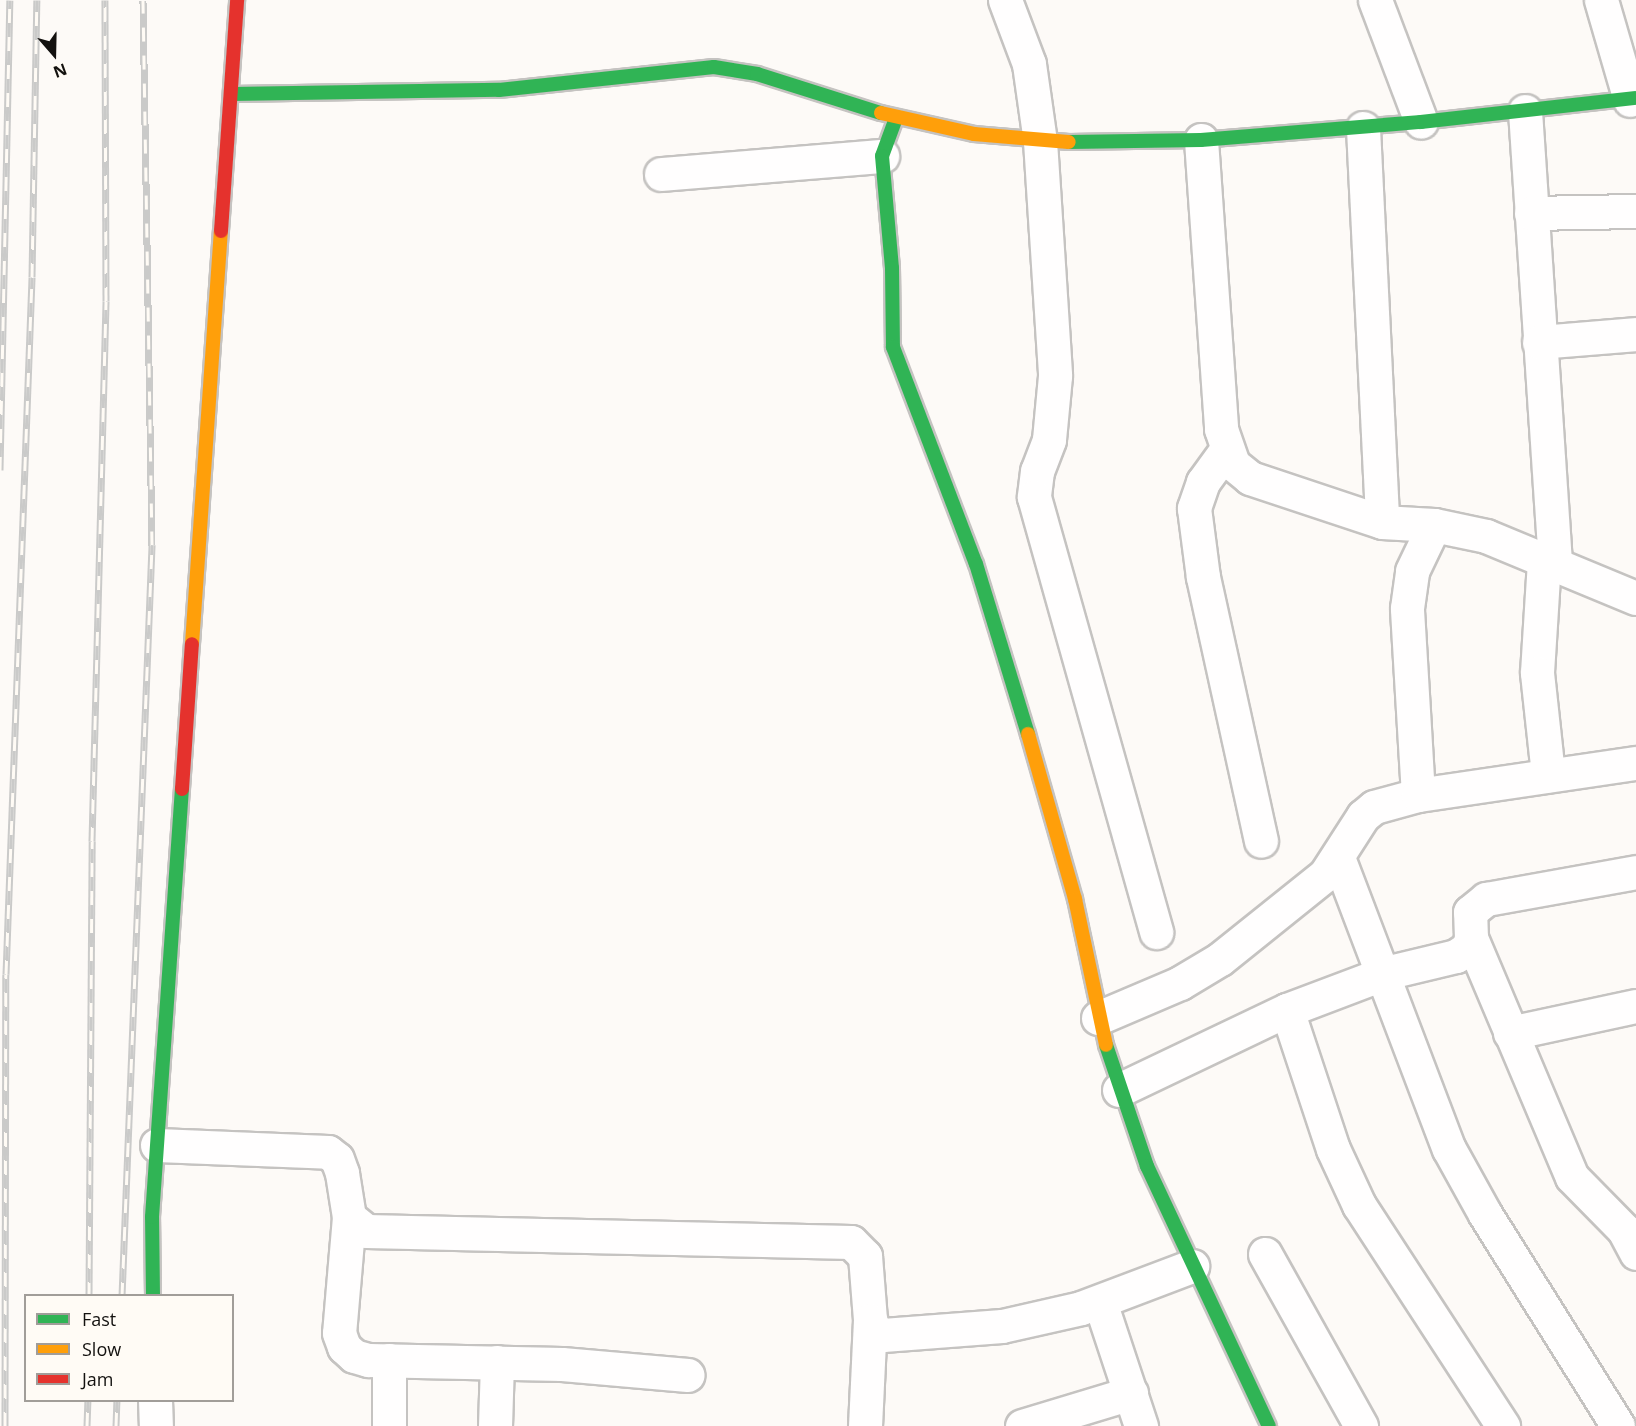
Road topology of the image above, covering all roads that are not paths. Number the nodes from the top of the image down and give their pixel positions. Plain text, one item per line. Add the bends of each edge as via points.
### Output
1 (237, 0) edge
2 (1005, 0) edge
3 (1375, 0) edge
4 (1601, 0) edge
5 (231, 94) junction
6 (1633, 99) edge
7 (1525, 111) junction
8 (896, 118) junction
9 (1421, 123) junction
10 (1363, 128) junction
11 (1201, 140) junction
12 (1040, 141) junction
13 (882, 156) junction
14 (661, 174) dead end
15 (1636, 211) edge
16 (1531, 213) junction
17 (1636, 334) edge
18 (1539, 342) junction
19 (1227, 449) junction
20 (1382, 522) junction
21 (1434, 525) junction
22 (1550, 564) junction
23 (1636, 598) edge
24 (1636, 763) edge
25 (1548, 775) junction
26 (1418, 795) junction
27 (1261, 841) dead end
28 (1339, 860) junction
29 (1636, 872) edge
30 (1156, 932) dead end
31 (1471, 938) junction
32 (1385, 974) junction
33 (1636, 1006) edge
34 (1287, 1010) junction
35 (1098, 1018) junction
36 (1510, 1033) junction
37 (1119, 1090) junction
38 (157, 1145) junction
39 (349, 1217) junction
40 (1636, 1253) edge
41 (1264, 1254) dead end
42 (1192, 1266) junction
43 (153, 1294) edge
44 (1100, 1302) junction
45 (870, 1320) junction
46 (389, 1360) junction
47 (497, 1362) junction
48 (688, 1375) dead end
49 (1131, 1393) junction
50 (155, 1402) edge
51 (156, 1426) edge
52 (390, 1426) edge
53 (495, 1426) edge
54 (865, 1426) edge
55 (1022, 1426) edge
56 (1141, 1426) edge
57 (1269, 1426) edge
58 (1360, 1426) edge
59 (1503, 1426) edge
60 (1618, 1426) edge

1 - 5 street
2 - 12 street via 1029,63
3 - 9 street
4 - 6 street
5 - 8 street via 499,90 714,68 758,74
5 - 38 street
6 - 7 street
7 - 9 street
7 - 16 street
8 - 12 street via 974,134
8 - 13 street
9 - 10 street
10 - 11 street
10 - 20 street
11 - 12 street
11 - 19 street via 1221,429
12 - 30 street via 1055,376 1049,440 1037,471 1035,497
13 - 14 street
13 - 35 street via 892,268 893,347 976,564 1053,814 1075,899
15 - 16 street
16 - 18 street
17 - 18 street
18 - 22 street
19 - 20 street via 1233,464 1250,478
19 - 27 street via 1203,482 1194,508 1203,577
20 - 21 street
21 - 22 street via 1486,536
21 - 26 street via 1412,571 1407,608
22 - 23 street
22 - 25 street via 1536,673
24 - 25 street
25 - 26 street
26 - 28 street via 1374,807 1363,816
28 - 32 street
28 - 35 street via 1220,959 1180,983
29 - 31 street via 1486,899 1470,912
31 - 32 street via 1468,948 1456,956
31 - 36 street
32 - 34 street
32 - 60 street via 1449,1149 1485,1214
33 - 36 street
34 - 37 street
34 - 59 street via 1333,1149 1359,1205
35 - 37 street
36 - 40 street via 1572,1177 1624,1230
37 - 42 street via 1147,1166
38 - 39 street via 328,1152 337,1159 342,1173
38 - 43 street via 152,1217
39 - 45 street via 366,1231 388,1233 851,1242 865,1256
39 - 46 street via 339,1333 344,1347 354,1356
41 - 58 street
42 - 44 street
42 - 57 street
44 - 45 street via 1002,1326 901,1335 884,1335 874,1330
44 - 49 street
45 - 54 street
46 - 47 street
46 - 52 street
47 - 48 street
47 - 53 street
49 - 55 street
49 - 56 street
50 - 51 street

